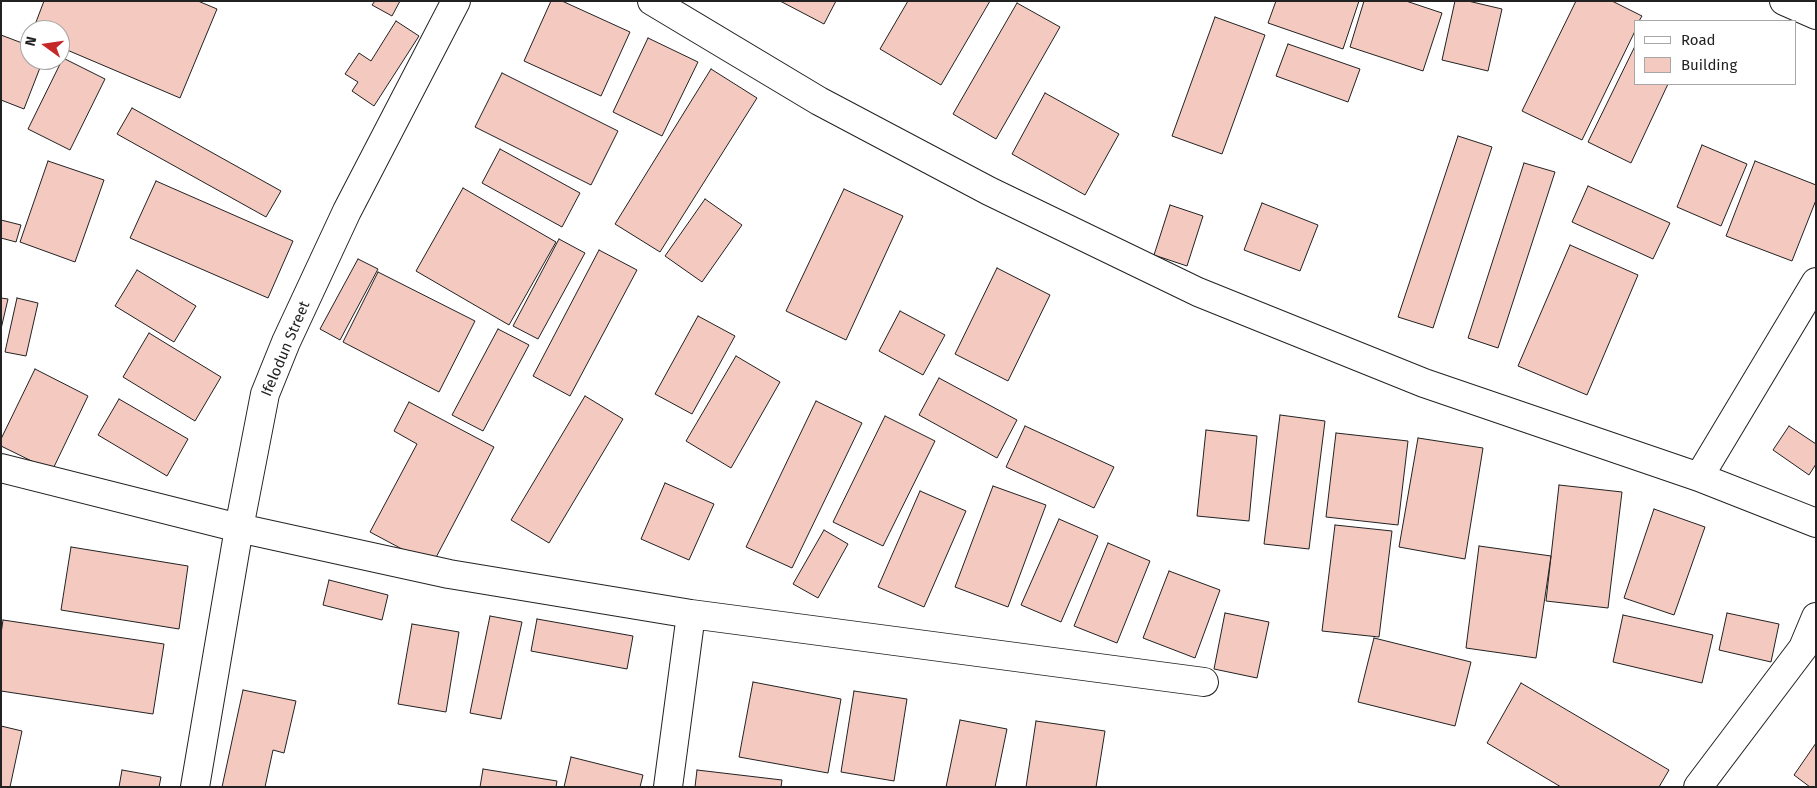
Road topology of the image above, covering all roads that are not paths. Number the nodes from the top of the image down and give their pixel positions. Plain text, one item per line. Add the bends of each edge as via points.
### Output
1 (456, 1) edge
2 (652, 1) edge
3 (1784, 1) edge
4 (1816, 15) edge
5 (1816, 282) edge
6 (1, 468) edge
7 (1699, 477) junction
8 (1816, 523) edge
9 (240, 528) junction
10 (691, 614) junction
11 (1816, 617) edge
12 (1204, 682) dead end
13 (195, 787) edge
14 (668, 787) edge
15 (1698, 787) edge

1 - 9 street, Ifelodun Street via 347,211 286,342 265,394
2 - 7 street via 819,101 989,190 1198,292 1424,383
3 - 4 street
5 - 7 street
6 - 9 street
7 - 8 street
9 - 10 street via 449,574
9 - 13 street, Ifelodun Street
10 - 12 street
10 - 14 street
11 - 15 street via 1803,648

